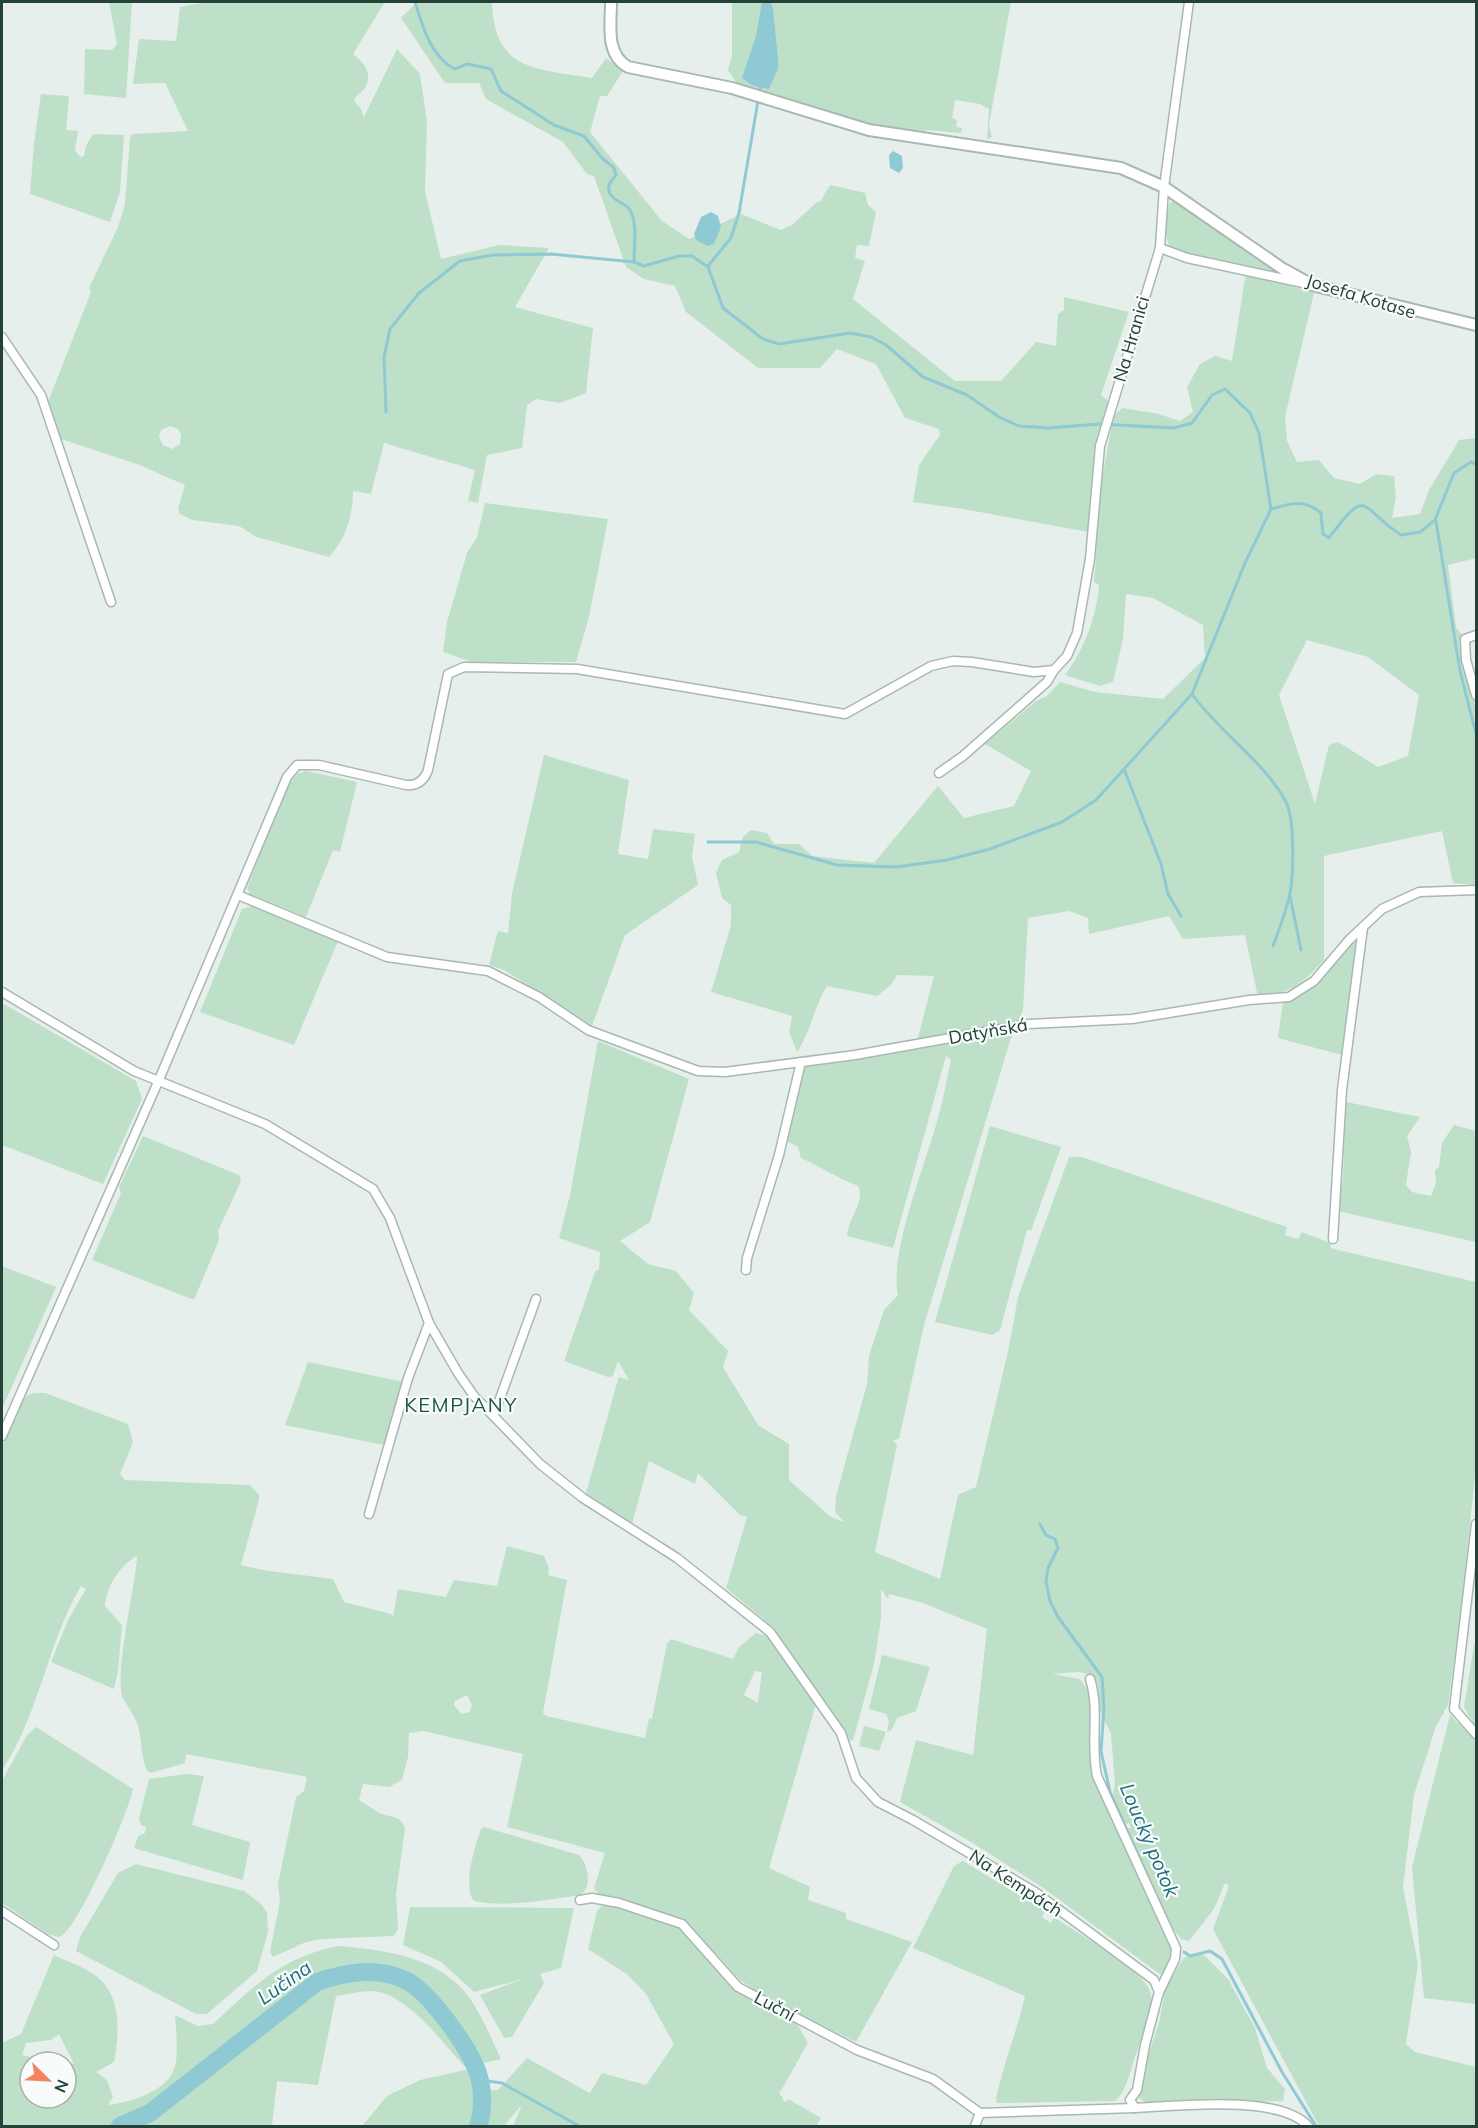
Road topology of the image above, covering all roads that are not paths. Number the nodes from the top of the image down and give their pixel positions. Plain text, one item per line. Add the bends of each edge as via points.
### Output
1 (611, 2) edge
2 (1189, 2) edge
3 (1164, 187) junction
4 (1160, 248) junction
5 (1312, 285) junction
6 (1476, 325) edge
7 (2, 337) edge
8 (111, 602) dead end
9 (1476, 635) edge
10 (1054, 670) junction
11 (1476, 695) edge
12 (939, 773) dead end
13 (1476, 890) edge
14 (238, 895) junction
15 (1363, 927) junction
16 (2, 993) edge
17 (801, 1062) junction
18 (158, 1083) junction
19 (1333, 1239) dead end
20 (746, 1270) dead end
21 (536, 1299) dead end
22 (429, 1323) junction
23 (494, 1414) junction
24 (2, 1436) edge
25 (369, 1514) dead end
26 (1476, 1524) edge
27 (1090, 1679) dead end
28 (1476, 1734) edge
29 (580, 1900) dead end
30 (2, 1911) edge
31 (54, 1945) dead end
32 (1159, 1992) junction
33 (1135, 2108) junction
34 (980, 2113) junction
35 (975, 2127) edge
36 (1308, 2127) edge

1 - 3 street, Josefa Kotase via 611,46 620,62 636,70 732,88 869,130 1121,168
2 - 3 street, Na Hranici
3 - 4 street, Na Hranici
3 - 5 street, Josefa Kotase
4 - 5 street via 1187,258
4 - 10 street, Na Hranici via 1100,446 1082,614 1072,647
5 - 6 street, Josefa Kotase
7 - 8 street via 41,395
9 - 11 street via 1465,639 1466,660
10 - 12 street, Na Hranici via 1035,694
10 - 14 street via 1034,672 953,661 931,666 845,714 577,669 464,667 448,674 426,777 406,785 319,765 297,765 287,777
13 - 15 street, Datyňská via 1419,892 1382,909
14 - 17 street, Datyňská via 387,957 488,971 539,997 588,1030 698,1071 725,1072
14 - 18 street
15 - 17 street, Datyňská via 1314,981 1289,997 1132,1019 1029,1024
15 - 19 street via 1342,1090
16 - 18 street, Na Kempách
17 - 20 street
18 - 22 street, Na Kempách via 265,1124 373,1189 390,1218
18 - 24 street
21 - 23 street
22 - 23 street, Na Kempách via 466,1386
22 - 25 street via 394,1424
23 - 32 street, Na Kempách via 540,1464 583,1498 677,1558 770,1632 841,1733 856,1778 878,1802 1035,1892 1154,1980
26 - 28 street via 1454,1709
27 - 32 street via 1097,1776 1176,1948 1175,1959
29 - 34 street, Luční via 619,1903 682,1924 738,1987 857,2050 933,2079
30 - 31 street
32 - 33 street via 1137,2090 1130,2100
33 - 34 street
33 - 36 street via 1276,2108 1292,2113
34 - 35 street

